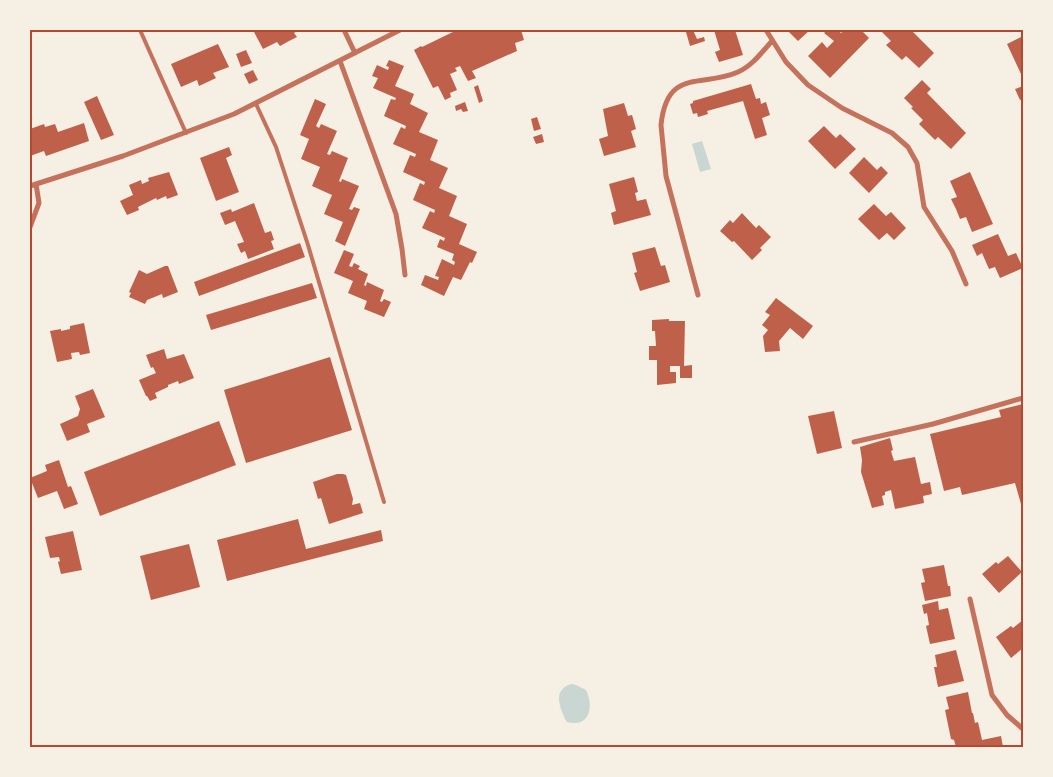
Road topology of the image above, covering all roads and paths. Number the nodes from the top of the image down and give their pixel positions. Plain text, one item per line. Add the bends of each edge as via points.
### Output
1 (140, 30) edge
2 (344, 30) edge
3 (400, 30) edge
4 (766, 30) edge
5 (772, 41) junction
6 (355, 53) junction
7 (340, 61) junction
8 (256, 104) junction
9 (186, 133) junction
10 (36, 184) junction
11 (30, 186) edge
12 (30, 227) edge
13 (405, 275) dead end
14 (966, 284) dead end
15 (698, 295) dead end
16 (1023, 398) edge
17 (854, 442) dead end
18 (384, 502) dead end
19 (970, 598) dead end
20 (1023, 728) edge

1 - 9 lane
2 - 6 street
3 - 6 street
4 - 5 street
5 - 14 street via 789,66 808,85 842,108 892,133 908,146 917,163 924,207 952,251
5 - 15 street via 752,63 738,72 683,84 671,96 662,117 666,176
6 - 7 street
7 - 8 street
7 - 13 street via 396,214
8 - 9 street
8 - 18 lane via 276,147 308,245
9 - 10 street
10 - 11 street
10 - 12 street via 39,203
16 - 17 street
19 - 20 street via 992,695 1007,715

